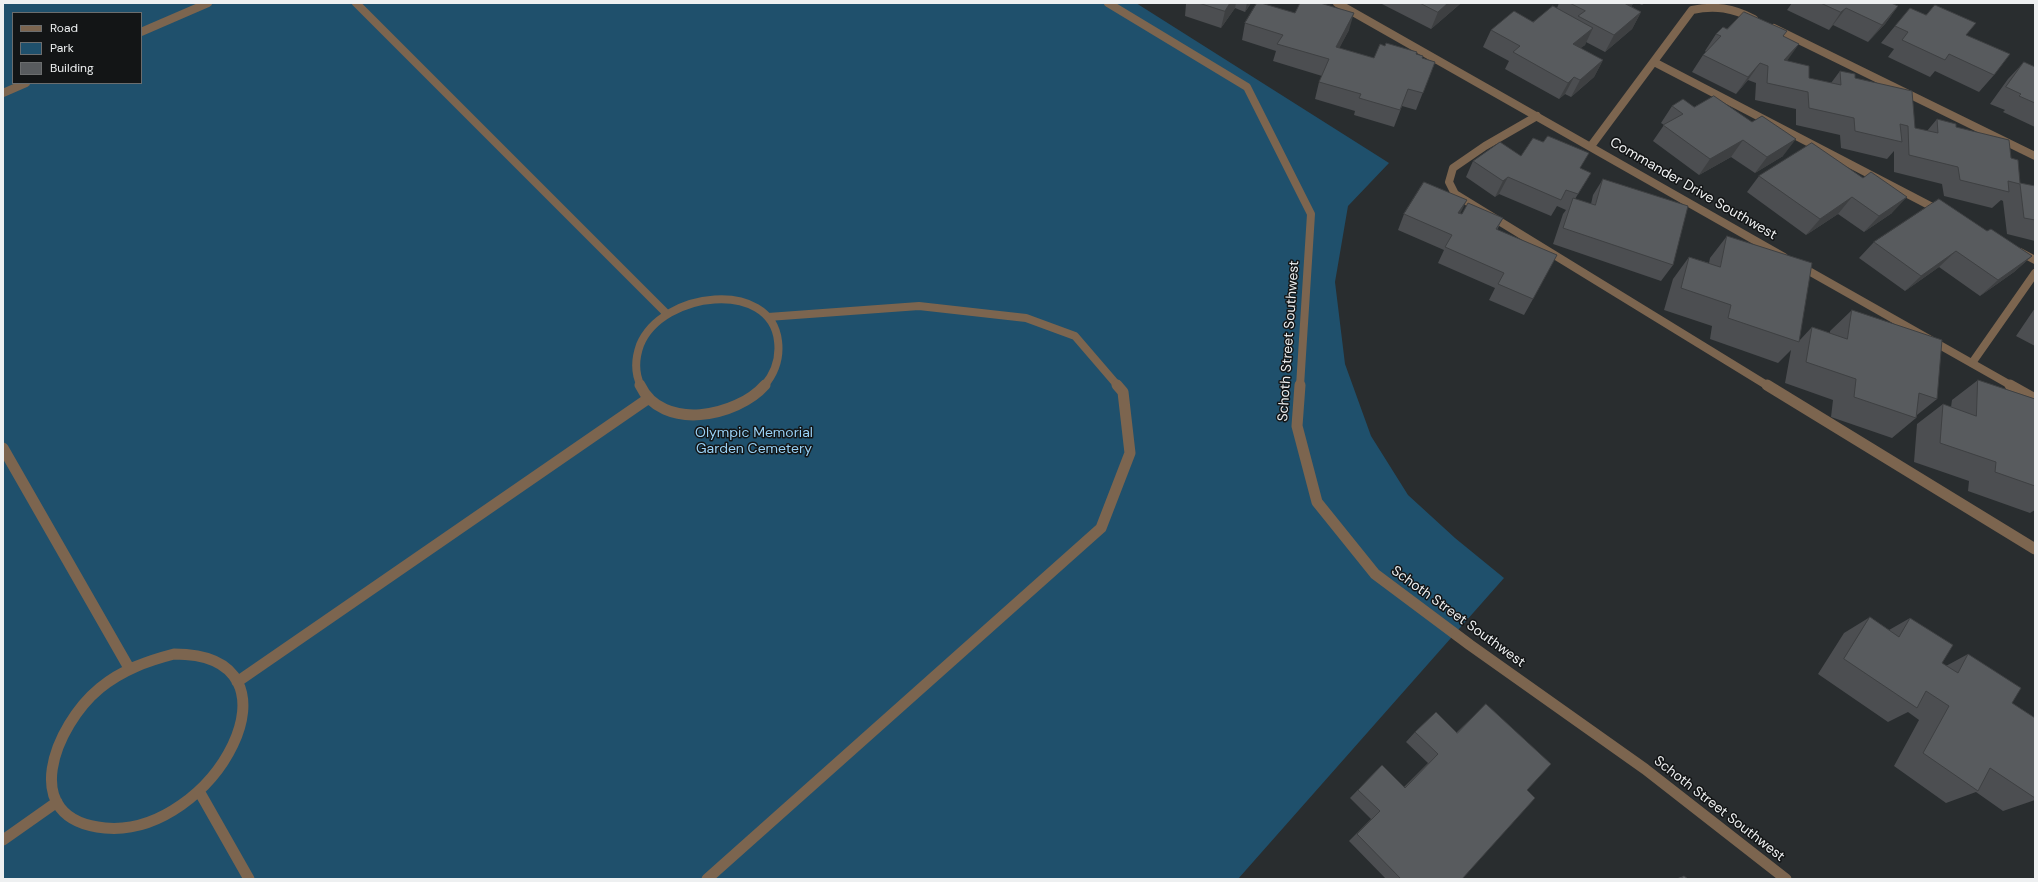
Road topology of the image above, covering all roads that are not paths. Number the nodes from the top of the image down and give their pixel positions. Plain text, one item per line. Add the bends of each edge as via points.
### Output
1 (208, 3) edge
2 (356, 3) edge
3 (1108, 3) edge
4 (1337, 3) edge
5 (142, 32) edge
6 (1654, 62) junction
7 (24, 84) edge
8 (3, 93) edge
9 (1537, 116) junction
10 (1591, 146) junction
11 (2035, 156) edge
12 (1950, 216) edge
13 (2014, 249) edge
14 (2035, 260) edge
15 (2035, 273) edge
16 (666, 313) junction
17 (768, 317) junction
18 (1972, 364) junction
19 (649, 398) junction
20 (2035, 399) edge
21 (3, 448) edge
22 (2035, 549) edge
23 (129, 668) junction
24 (237, 682) junction
25 (199, 791) junction
26 (58, 802) junction
27 (3, 840) edge
28 (249, 879) edge
29 (707, 879) edge
30 (1786, 879) edge

1 - 5 street
2 - 16 street
3 - 30 street, Schoth Street Southwest via 1247,87 1311,214 1297,426 1317,502 1376,574 1470,646 1645,769
4 - 9 street, Commander Drive Southwest
6 - 10 street
6 - 11 street via 1692,10 1710,6 1740,12
6 - 12 street
7 - 8 street
9 - 10 street, Commander Drive Southwest
9 - 22 street via 1453,168 1449,182 1455,194
10 - 18 street, Commander Drive Southwest
13 - 14 street
15 - 18 street
16 - 17 street via 706,299 730,299 751,305
16 - 19 street via 647,332 634,367 638,383
17 - 19 street via 777,331 781,348 777,366 767,383 751,398 731,409 708,414 686,414 665,409
17 - 29 street via 919,306 1026,318 1075,336 1123,392 1130,453 1101,528
18 - 20 street, Commander Drive Southwest
19 - 24 street
21 - 23 street
23 - 24 street via 174,654 194,654 213,659 227,668
23 - 26 street via 104,684 82,706 64,730 54,756 51,780
24 - 25 street via 244,706 239,734 223,764
25 - 26 street via 177,808 153,820 129,828 106,830 85,825 69,816
25 - 28 street
26 - 27 street

